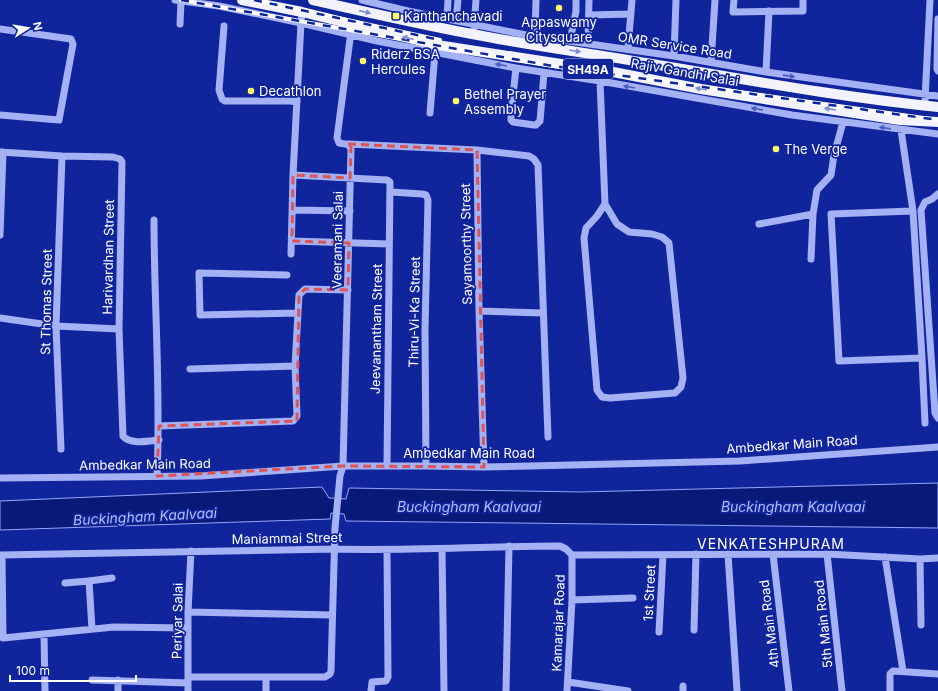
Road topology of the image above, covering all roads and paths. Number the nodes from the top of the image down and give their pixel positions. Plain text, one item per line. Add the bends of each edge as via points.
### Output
1 (242, 0) edge
2 (313, 0) edge
3 (362, 0) edge
4 (448, 0) edge
5 (458, 0) edge
6 (476, 0) edge
7 (536, 0) edge
8 (576, 0) edge
9 (589, 0) edge
10 (632, 0) edge
11 (676, 0) edge
12 (715, 0) edge
13 (734, 0) edge
14 (803, 0) edge
15 (930, 0) edge
16 (178, 1) edge
17 (337, 3) edge
18 (302, 12) junction
19 (769, 12) junction
20 (631, 14) junction
21 (589, 15) junction
22 (447, 18) junction
23 (938, 19) edge
24 (456, 20) junction
25 (301, 23) junction
26 (180, 24) dead end
27 (352, 24) junction
28 (474, 24) junction
29 (224, 26) dead end
30 (0, 29) edge
31 (472, 34) junction
32 (350, 35) junction
33 (535, 36) junction
34 (570, 41) junction
35 (588, 43) junction
36 (628, 48) junction
37 (436, 53) junction
38 (674, 56) junction
39 (711, 62) junction
40 (516, 68) junction
41 (938, 71) edge
42 (766, 72) junction
43 (544, 73) junction
44 (600, 81) junction
45 (926, 95) junction
46 (938, 96) edge
47 (297, 102) junction
48 (925, 106) junction
49 (938, 108) edge
50 (430, 113) dead end
51 (0, 115) edge
52 (843, 122) junction
53 (938, 122) edge
54 (901, 130) junction
55 (938, 134) edge
56 (348, 144) junction
57 (477, 150) junction
58 (2, 152) edge
59 (62, 156) junction
60 (293, 175) junction
61 (350, 178) junction
62 (391, 192) junction
63 (938, 194) edge
64 (605, 204) junction
65 (292, 210) junction
66 (350, 211) junction
67 (913, 211) junction
68 (813, 214) junction
69 (154, 220) dead end
70 (759, 224) dead end
71 (0, 235) edge
72 (292, 241) junction
73 (349, 243) junction
74 (389, 244) junction
75 (291, 254) dead end
76 (811, 259) dead end
77 (287, 275) dead end
78 (348, 290) junction
79 (479, 311) junction
80 (298, 313) junction
81 (544, 313) junction
82 (0, 318) edge
83 (56, 326) junction
84 (119, 329) junction
85 (922, 358) junction
86 (295, 366) junction
87 (190, 369) dead end
88 (938, 418) edge
89 (925, 423) dead end
90 (159, 426) junction
91 (548, 437) dead end
92 (159, 440) junction
93 (938, 447) edge
94 (61, 449) dead end
95 (343, 466) junction
96 (387, 466) junction
97 (426, 466) junction
98 (484, 467) junction
99 (157, 476) junction
100 (0, 478) edge
101 (509, 546) junction
102 (335, 549) junction
103 (442, 549) junction
104 (387, 550) junction
105 (191, 551) junction
106 (696, 554) junction
107 (728, 554) junction
108 (773, 554) junction
109 (827, 554) junction
110 (1, 555) edge
111 (572, 555) junction
112 (663, 555) junction
113 (885, 557) junction
114 (938, 558) edge
115 (920, 559) junction
116 (112, 578) dead end
117 (89, 581) junction
118 (65, 583) dead end
119 (633, 598) dead end
120 (572, 600) junction
121 (188, 612) junction
122 (332, 615) junction
123 (921, 625) dead end
124 (188, 628) junction
125 (92, 629) junction
126 (694, 630) dead end
127 (659, 632) dead end
128 (44, 634) junction
129 (2, 638) edge
130 (902, 671) junction
131 (938, 674) edge
132 (266, 678) junction
133 (92, 680) dead end
134 (118, 680) junction
135 (188, 680) junction
136 (568, 682) junction
137 (45, 691) edge
138 (118, 691) edge
139 (188, 691) edge
140 (266, 691) edge
141 (371, 691) edge
142 (444, 691) edge
143 (506, 691) edge
144 (568, 691) edge
145 (628, 691) edge
146 (737, 691) edge
147 (789, 691) edge
148 (842, 691) edge
149 (890, 691) edge

1 - 18 main road, Rajiv Gandhi Salai / SH49A
2 - 17 main road, Rajiv Gandhi Salai / SH49A
3 - 22 street, OMR Service Road
4 - 22 street
5 - 24 street
6 - 28 street
7 - 33 street
8 - 34 street
9 - 21 street
10 - 20 street
11 - 38 street
12 - 39 street
13 - 19 street via 733,12
14 - 19 street via 802,11
15 - 45 street
16 - 25 street via 219,6
16 - 26 street
17 -> 31 main road, Rajiv Gandhi Salai / SH49A
18 - 25 street
18 - 27 main road, Rajiv Gandhi Salai / SH49A
19 - 42 street
20 - 21 street
20 - 36 street
21 - 35 street
22 - 24 street, OMR Service Road
23 - 41 street
24 - 28 street, OMR Service Road
25 - 32 street
25 - 47 street
27 - 32 street
53 -> 27 main road, Rajiv Gandhi Salai / SH49A via 900,120 437,45
28 - 31 street
28 - 33 street, OMR Service Road
29 - 47 street via 218,90 222,99
30 - 51 street via 71,39 73,44 59,120
31 -> 48 main road, Rajiv Gandhi Salai / SH49A via 768,84
32 - 37 street
32 - 56 street via 337,138 339,143
33 - 34 street, OMR Service Road
34 - 35 street, OMR Service Road
35 - 36 street, OMR Service Road
36 - 38 street, OMR Service Road
40 -> 37 street
37 - 50 street
38 - 39 street, OMR Service Road
39 - 42 street, OMR Service Road
40 - 43 street
40 - 43 street via 513,122 536,125 540,121
42 -> 45 street, OMR Service Road
43 - 44 street
52 -> 44 street via 777,113
44 - 64 street
45 - 46 street, OMR Service Road
45 - 48 street
47 - 60 street
48 - 49 main road, Rajiv Gandhi Salai / SH49A
54 -> 52 street
52 - 68 street via 834,155 832,175 817,190
54 - 55 street
54 - 67 street
56 - 57 street
56 - 61 street, Veeramani Salai via 351,150
57 - 79 street, Sayamoorthy Street
57 - 81 street via 529,156 538,165
58 - 59 street, Harivardhan Street
58 - 71 street
59 - 83 street, St Thomas Street
59 - 84 street, Harivardhan Street via 117,157 122,162
60 - 61 street
60 - 65 street
61 - 62 street via 388,180
61 - 66 street, Veeramani Salai
62 - 74 street, Jeevanantham Street
62 - 97 street, Thiru-Vi-Ka Street via 422,194 426,195 428,200 425,330
63 - 88 street via 925,202 921,210 935,413
64 - 64 street via 586,228 584,238 597,390 602,397 610,398 675,393 681,387 683,378 668,243 662,237 652,234 629,232 617,224
65 - 66 street
65 - 72 street
66 - 73 street, Veeramani Salai
67 - 85 street
67 - 85 street via 830,214 839,361
68 - 70 street
68 - 76 street
69 - 90 street
72 - 73 street
72 - 75 street
73 - 74 street
73 - 78 street, Veeramani Salai
74 - 96 street, Jeevanantham Street
77 - 80 street via 199,273 200,315
78 - 80 street via 305,289 298,295
78 - 95 street, Veeramani Salai
79 - 81 street
79 - 98 street, Sayamoorthy Street
80 - 86 street
81 - 91 street
82 - 83 street
83 - 84 street
83 - 94 street, St Thomas Street
84 - 92 street, Harivardhan Street via 123,436 132,441
85 - 89 street
86 - 87 street
86 - 90 street via 297,416 293,421
90 - 92 street
92 - 99 street
93 - 98 street, Ambedkar Main Road via 740,461
95 - 96 street, Ambedkar Main Road
95 - 99 street, Ambedkar Main Road via 201,476
95 - 102 street, Veeramani Salai via 340,476
96 - 97 street, Ambedkar Main Road
97 - 98 street, Ambedkar Main Road
99 - 100 street, Ambedkar Main Road
101 - 103 street, Maniammai Street
101 - 111 street, Maniammai Street via 560,546
101 - 143 street
102 - 104 street, Maniammai Street
102 - 105 street, Maniammai Street
102 - 122 street, Veeramani Salai
103 - 104 street, Maniammai Street
103 - 142 street
104 - 141 street via 388,677 386,681 372,682
105 - 110 street, Maniammai Street
105 - 121 street, Periyar Salai
106 - 107 street
106 - 112 street
106 - 126 street
107 - 108 street
107 - 146 street
108 - 109 street
108 - 147 street, 4th Main Road
109 - 113 street
109 - 148 street, 5th Main Road
110 - 129 street
111 - 112 street
111 - 120 street, Kamarajar Road
112 - 127 street, 1st Street
113 - 115 street
113 - 130 street
114 - 115 street
115 - 123 street
116 - 117 street
117 - 118 street
117 - 125 street
119 - 120 street
120 - 136 street, Kamarajar Road
121 - 122 street
121 - 124 street, Periyar Salai
122 - 132 street, Veeramani Salai via 331,671 328,676
124 - 125 street
124 - 135 street, Periyar Salai
125 - 128 street
128 - 129 street
128 - 137 street
130 - 131 street
130 - 149 street via 893,670 890,674
132 - 135 street
132 - 140 street
133 - 134 street
134 - 135 street
134 - 138 street
135 - 139 street, Periyar Salai
136 - 144 street, Kamarajar Road
136 - 145 street

